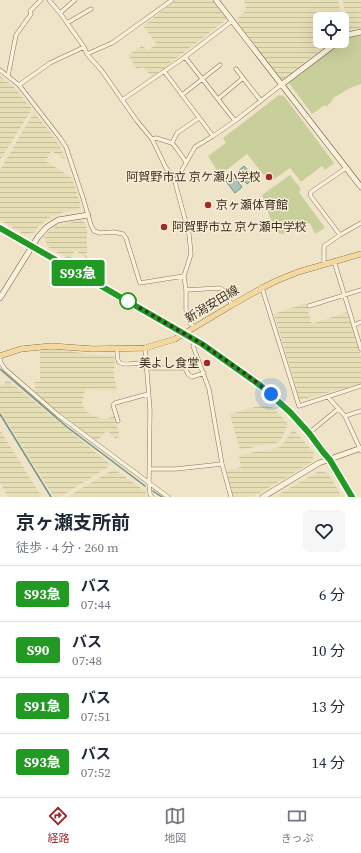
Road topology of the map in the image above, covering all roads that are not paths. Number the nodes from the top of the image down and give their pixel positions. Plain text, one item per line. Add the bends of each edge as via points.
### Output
1 (41, 0) edge
2 (48, 0) edge
3 (75, 0) edge
4 (172, 0) edge
5 (216, 0) edge
6 (91, 9) dead end
7 (60, 13) junction
8 (232, 21) junction
9 (67, 23) junction
10 (361, 32) edge
11 (349, 35) edge
12 (84, 47) junction
13 (330, 48) edge
14 (87, 54) junction
15 (185, 57) junction
16 (220, 64) dead end
17 (236, 69) dead end
18 (0, 70) edge
19 (164, 72) junction
20 (8, 76) junction
21 (243, 78) junction
22 (203, 79) junction
23 (19, 85) junction
24 (281, 85) junction
25 (182, 95) junction
26 (218, 99) junction
27 (122, 100) junction
28 (261, 101) junction
29 (199, 118) junction
30 (235, 120) junction
31 (213, 136) junction
32 (152, 140) junction
33 (172, 143) junction
34 (186, 162) junction
35 (346, 168) junction
36 (175, 182) junction
37 (361, 187) edge
38 (88, 215) junction
39 (361, 223) edge
40 (0, 228) edge
41 (340, 235) junction
42 (32, 247) junction
43 (361, 254) edge
44 (334, 261) junction
45 (324, 264) junction
46 (184, 276) junction
47 (262, 288) junction
48 (186, 290) junction
49 (361, 290) edge
50 (345, 295) junction
51 (0, 298) edge
52 (232, 305) junction
53 (309, 306) dead end
54 (361, 322) edge
55 (354, 325) junction
56 (194, 327) junction
57 (184, 334) junction
58 (196, 340) junction
59 (145, 348) junction
60 (117, 349) junction
61 (361, 349) edge
62 (0, 356) edge
63 (0, 359) edge
64 (146, 362) junction
65 (146, 368) junction
66 (204, 373) junction
67 (361, 386) edge
68 (148, 394) junction
69 (328, 397) junction
70 (338, 409) junction
71 (361, 410) edge
72 (345, 416) junction
73 (118, 421) dead end
74 (309, 433) junction
75 (360, 449) edge
76 (330, 460) junction
77 (222, 464) junction
78 (150, 469) junction
79 (149, 484) junction
80 (151, 495) edge
81 (156, 497) edge
82 (168, 497) edge
83 (231, 497) edge
84 (263, 497) edge
85 (352, 497) edge

1 - 20 street via 30,11 31,14 16,34
2 - 7 street
3 - 7 street
4 - 14 street via 112,43
5 - 8 street
6 - 9 street
7 - 9 street
8 - 15 street
8 - 24 street
9 - 12 street
10 - 11 street
12 - 14 street
12 - 23 street via 50,63
13 - 24 street
14 - 27 street
15 - 19 street
15 - 22 street
16 - 22 street
17 - 21 street
18 - 20 street
19 - 25 street
19 - 27 street
20 - 23 street
21 - 26 street
21 - 28 street
22 - 25 street
22 - 26 street
23 - 38 street via 66,147
24 - 28 street
24 - 35 street
25 - 29 street
26 - 30 street
27 - 32 street
28 - 30 street
29 - 31 street
29 - 33 street via 177,133
30 - 31 street
31 - 34 street via 194,148
32 - 33 street via 156,138
32 - 36 street
33 - 34 street
34 - 36 street
35 - 37 street
35 - 41 street via 310,195
36 - 46 street via 189,234 191,254
38 - 42 street via 52,223 42,231
38 - 46 street via 94,231 123,234 140,283
39 - 41 street
40 - 42 street
41 - 45 street via 324,246
42 - 51 street
42 - 57 street
43 - 44 main road, 新潟安田線
44 - 45 main road, 新潟安田線
44 - 50 street
45 - 47 main road, 新潟安田線
46 - 48 street
47 - 52 main road, 新潟安田線
47 - 69 street via 299,406
48 - 52 street via 220,288
48 - 56 street via 186,310
49 - 50 street
50 - 53 street
50 - 55 street
52 - 56 main road, 新潟安田線
54 - 55 street
55 - 61 street
56 - 57 main road, 新潟安田線
57 - 58 street
57 - 59 main road, 新潟安田線
58 - 66 street via 193,346
58 - 74 street via 271,394
59 - 60 main road, 新潟安田線
59 - 64 street
60 - 62 main road, 新潟安田線 via 51,346 21,349
60 - 64 street via 119,363
63 - 79 street via 5,369 58,415
64 - 65 street
65 - 66 street via 185,368 192,377
65 - 68 street
66 - 77 street
67 - 69 street
68 - 73 street via 115,403 113,405
68 - 78 street
69 - 70 street
70 - 72 street
70 - 74 street
71 - 72 street
72 - 75 street
74 - 76 street
75 - 76 street
76 - 84 street via 319,463
76 - 85 street
77 - 78 street
77 - 83 street
78 - 79 street
79 - 80 street
79 - 82 street
80 - 81 street

